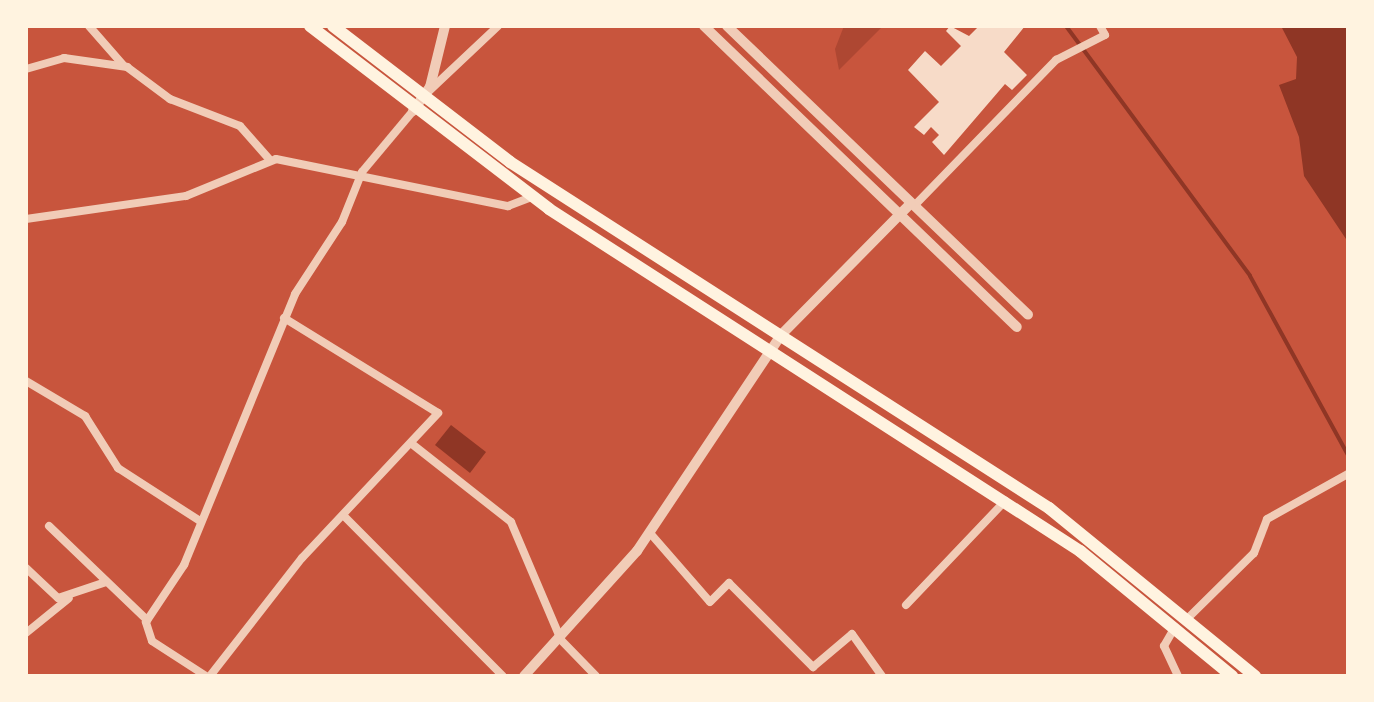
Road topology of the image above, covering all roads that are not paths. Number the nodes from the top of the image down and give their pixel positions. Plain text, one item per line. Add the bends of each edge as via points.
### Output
1 (89, 26) edge
2 (310, 26) edge
3 (333, 26) edge
4 (445, 26) edge
5 (498, 26) edge
6 (704, 26) edge
7 (727, 26) edge
8 (1100, 26) edge
9 (124, 66) junction
10 (26, 69) edge
11 (426, 96) junction
12 (413, 111) junction
13 (270, 160) junction
14 (357, 180) junction
15 (532, 197) junction
16 (913, 204) junction
17 (900, 214) junction
18 (26, 219) edge
19 (1028, 315) dead end
20 (284, 318) junction
21 (1017, 327) dead end
22 (781, 335) junction
23 (772, 349) junction
24 (26, 381) edge
25 (412, 444) junction
26 (1348, 474) edge
27 (1005, 501) junction
28 (345, 517) junction
29 (200, 521) junction
30 (49, 526) dead end
31 (650, 533) junction
32 (26, 568) edge
33 (106, 582) junction
34 (70, 597) junction
35 (906, 605) dead end
36 (1189, 617) junction
37 (147, 620) junction
38 (1176, 627) junction
39 (26, 633) edge
40 (561, 640) junction
41 (208, 676) edge
42 (503, 676) edge
43 (524, 676) edge
44 (596, 676) edge
45 (882, 676) edge
46 (1178, 676) edge
47 (1232, 676) edge
48 (1255, 676) edge

1 - 9 street
2 - 12 main road
3 - 11 main road
4 - 11 street
5 - 11 street
6 - 17 street
7 - 16 street
8 - 16 street via 1105,35 1056,60
9 - 10 street via 64,58
9 - 13 street via 170,99 240,126
11 - 12 street
11 - 22 main road
12 - 14 street
12 - 15 main road
13 - 14 street
13 - 18 street via 186,196
14 - 15 street via 508,206
14 - 20 street via 342,222
15 - 23 main road
16 - 17 street
16 - 19 street
17 - 21 street
17 - 22 street
20 - 25 street via 438,413
20 - 29 street
22 - 23 street
22 - 36 main road via 1049,508
23 - 27 main road
23 - 31 street
24 - 29 street via 88,419 118,468
25 - 28 street
25 - 40 street via 511,522
26 - 36 street via 1267,519 1254,553
27 - 35 street
27 - 38 main road
28 - 41 street via 302,558
28 - 42 street
29 - 37 street via 180,572
30 - 33 street
31 - 40 street
31 - 45 street via 710,602 729,583 813,667 852,634
32 - 34 street via 54,596
33 - 34 street
33 - 37 street
34 - 39 street
36 - 48 main road
37 - 41 street via 152,641
38 - 46 street via 1164,646
38 - 47 main road
40 - 43 street
40 - 44 street

